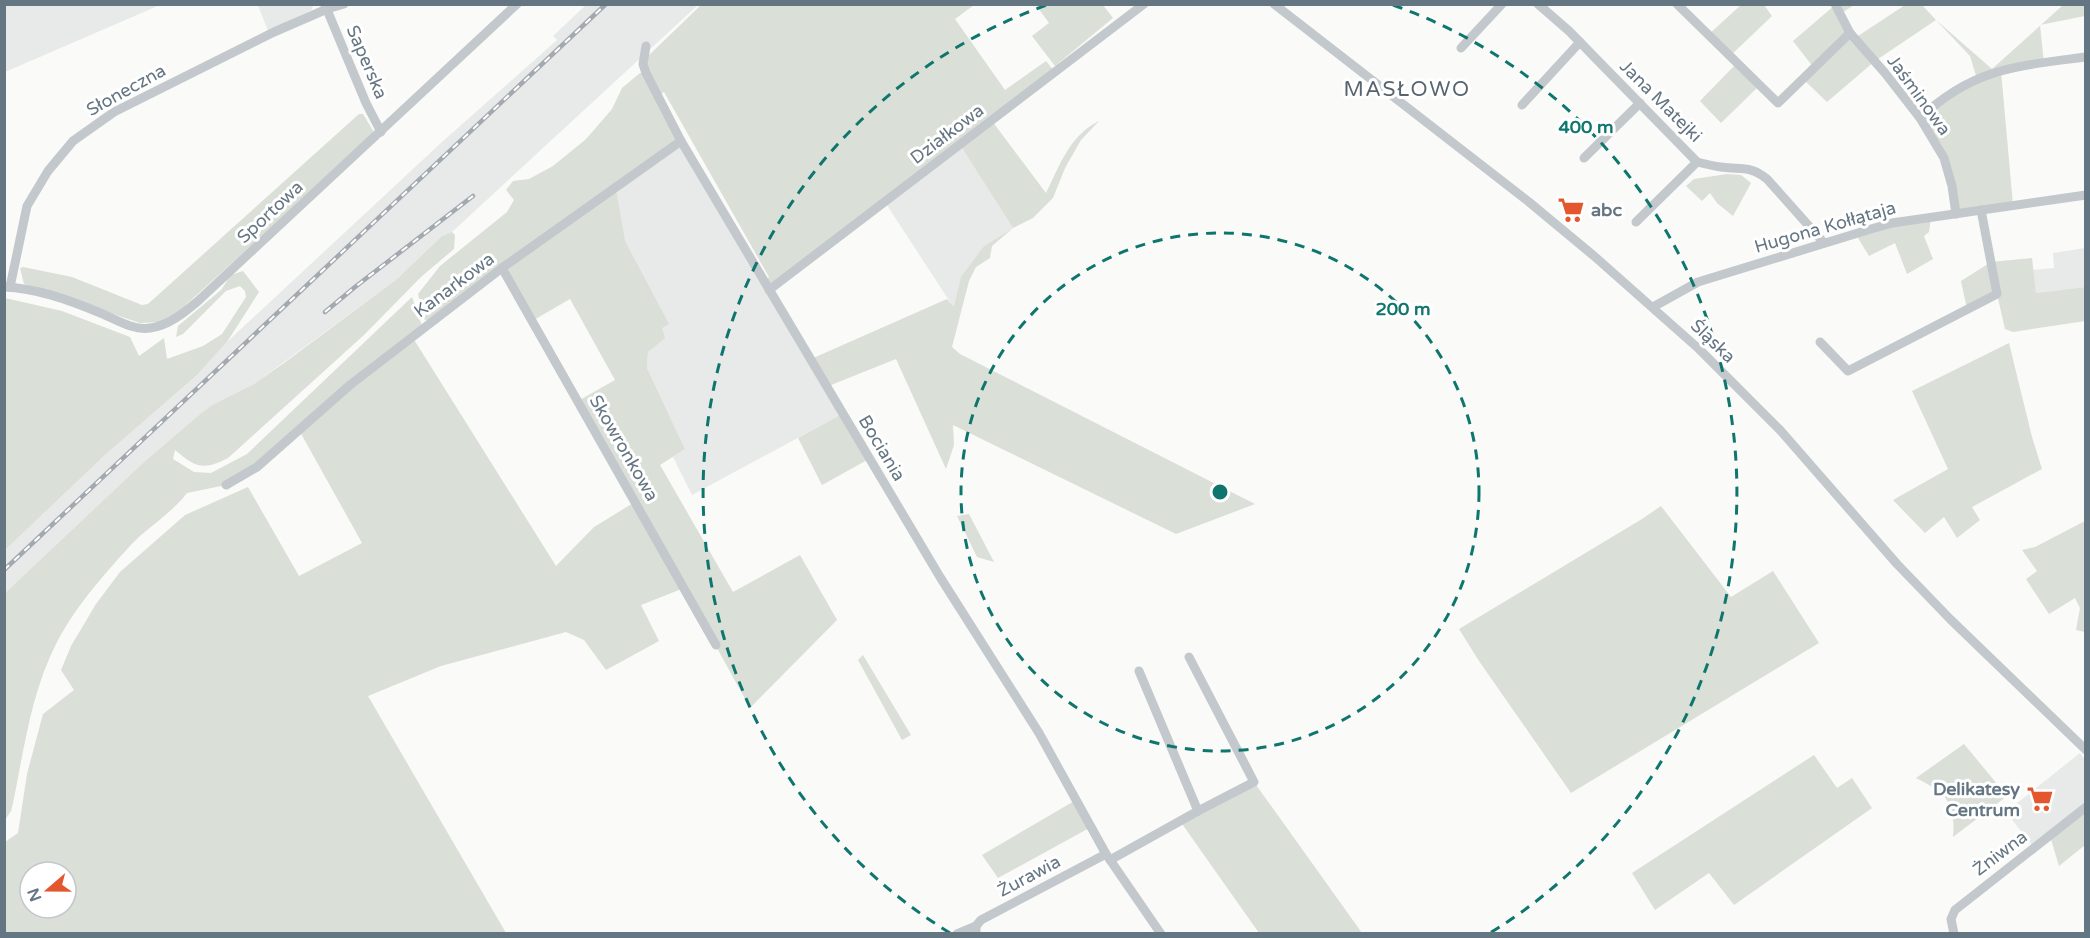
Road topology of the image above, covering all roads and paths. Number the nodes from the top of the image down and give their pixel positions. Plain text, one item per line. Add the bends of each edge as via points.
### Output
1 (344, 4) edge
2 (517, 4) edge
3 (1144, 4) edge
4 (1274, 4) edge
5 (1502, 4) edge
6 (1538, 4) edge
7 (1677, 4) edge
8 (1835, 4) edge
9 (326, 7) edge
10 (1850, 33) junction
11 (1580, 42) junction
12 (646, 46) dead end
13 (1461, 48) dead end
14 (2085, 57) edge
15 (1640, 103) junction
16 (1522, 105) dead end
17 (1920, 118) junction
18 (381, 132) junction
19 (681, 141) junction
20 (1584, 158) dead end
21 (1697, 162) junction
22 (2085, 195) edge
23 (1981, 210) junction
24 (1956, 214) junction
25 (1636, 222) dead end
26 (1824, 243) junction
27 (502, 268) junction
28 (7, 287) edge
29 (769, 290) junction
30 (1653, 307) junction
31 (1820, 342) dead end
32 (226, 485) dead end
33 (716, 645) dead end
34 (1189, 657) dead end
35 (1139, 671) dead end
36 (2085, 750) edge
37 (2085, 807) edge
38 (1197, 811) junction
39 (1108, 857) junction
40 (976, 930) edge
41 (957, 933) edge
42 (1161, 933) edge
43 (1954, 933) edge

1 - 9 street, Słoneczna
2 - 18 street, Sportowa
3 - 29 street, Działkowa
4 - 30 street, Śląska via 1493,174
5 - 13 street
6 - 11 street, Jana Matejki
7 - 10 street via 1778,103
8 - 10 street, Jaśminowa
9 - 18 street, Saperska
9 - 28 street, Słoneczna via 114,112 73,141 48,171 27,206
10 - 17 street, Jaśminowa
11 - 15 street, Jana Matejki
11 - 16 street
12 - 19 street, Bociania via 646,73
14 - 17 street via 1985,75 1943,99
15 - 20 street
15 - 21 street, Jana Matejki
17 - 24 street, Jaśminowa via 1944,158
18 - 28 street, Sportowa via 198,301 158,327 132,326 72,302
19 - 27 street, Kanarkowa
19 - 29 street, Bociania
21 - 25 street
21 - 26 street, Jana Matejki via 1757,170
22 - 23 street, Hugona Kołłątaja
23 - 24 street, Hugona Kołłątaja
23 - 31 street via 1997,294 1848,370
24 - 26 street, Hugona Kołłątaja via 1892,223
26 - 30 street, Hugona Kołłątaja via 1698,282
27 - 32 street, Kanarkowa via 350,386 257,467
27 - 33 street, Skowronkowa
29 - 39 street, Bociania via 1039,733
30 - 36 street, Śląska via 1780,430 1950,619
34 - 38 street via 1254,782
35 - 38 street
37 - 43 street, Żniwna via 1955,910 1951,919
38 - 39 street
39 - 40 street, Żurawia via 981,920
39 - 42 street, Bociania
40 - 41 street, Żurawia

